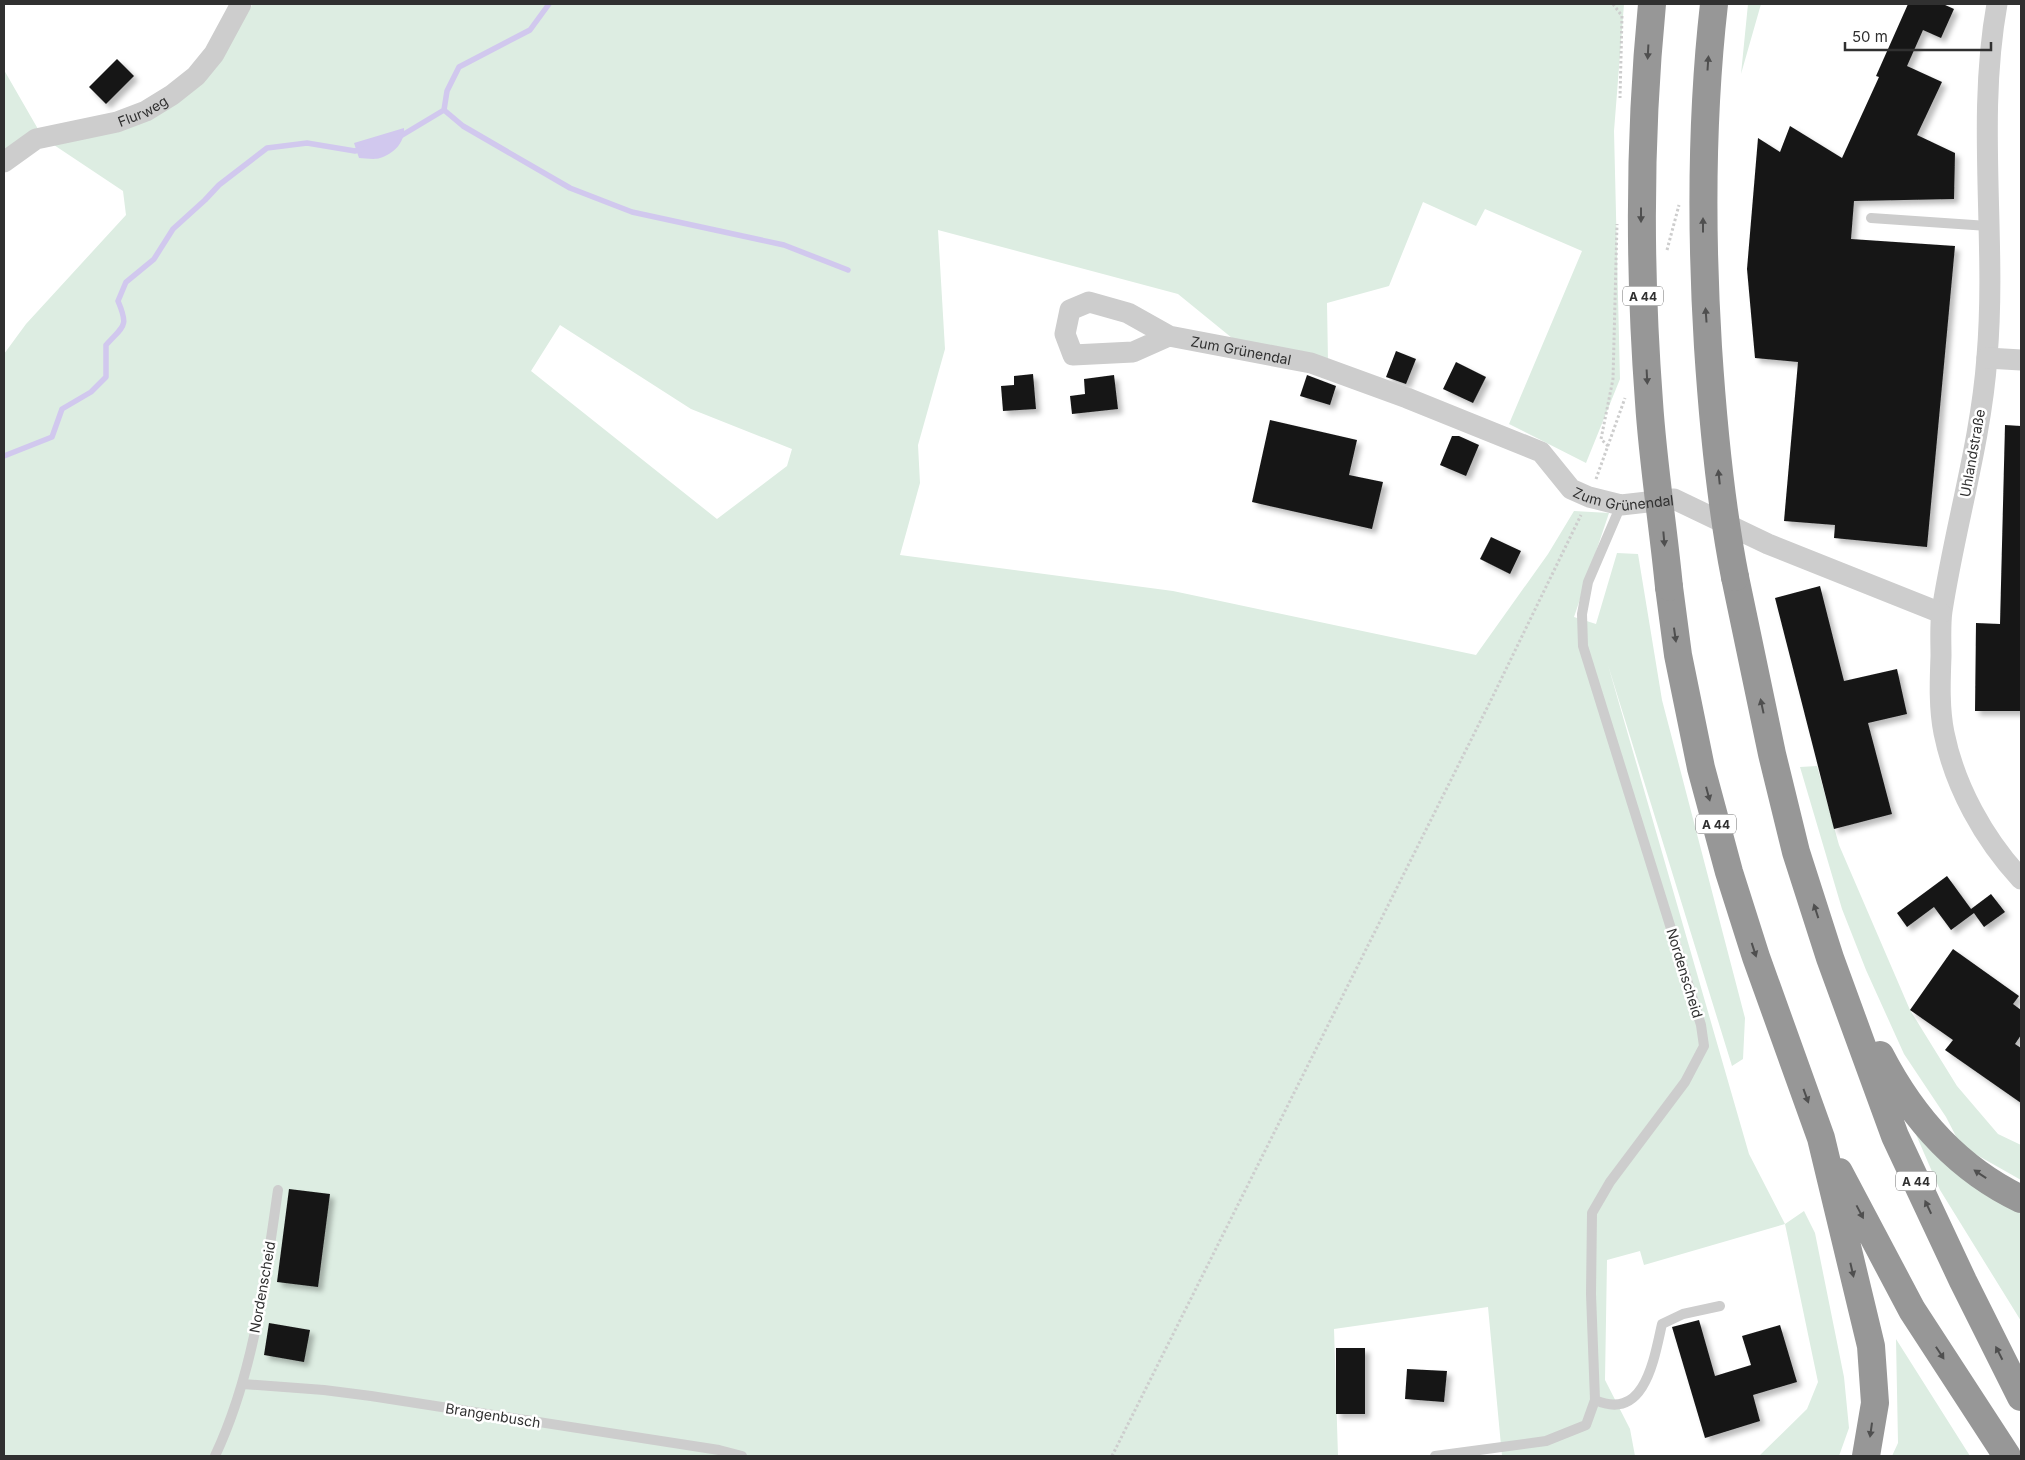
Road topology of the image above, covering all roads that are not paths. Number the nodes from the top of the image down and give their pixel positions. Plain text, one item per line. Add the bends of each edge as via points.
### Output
1 (241, 4) edge
2 (1652, 4) edge
3 (1714, 4) edge
4 (1997, 4) edge
5 (4, 162) edge
6 (1871, 218) dead end
7 (1988, 226) junction
8 (1168, 336) dead end
9 (1987, 358) junction
10 (2021, 360) edge
11 (1621, 505) junction
12 (1941, 613) junction
13 (2021, 879) edge
14 (1830, 958) junction
15 (1821, 1138) junction
16 (278, 1190) dead end
17 (2021, 1199) edge
18 (1720, 1306) dead end
19 (243, 1384) junction
20 (2021, 1397) edge
21 (1595, 1400) junction
22 (215, 1456) edge
23 (742, 1456) edge
24 (1436, 1456) edge
25 (1866, 1456) edge
26 (2007, 1456) edge

1 - 5 street, Flurweg via 214,54 196,76 172,95 146,111 117,122 36,139
2 -> 15 highway, A 44, bridge via 1642,157 1641,274 1649,404 1678,655 1701,768 1726,863
14 -> 3 highway, A 44, bridge via 1794,843 1772,754 1723,517 1703,274 1702,157
4 - 7 street, Uhlandstraße via 1987,80
6 - 7 lane
7 - 9 street, Uhlandstraße
8 - 11 street, Zum Grünendal via 1311,363 1407,398 1541,452 1571,489
9 - 10 street
9 - 12 street, Uhlandstraße via 1974,445
11 - 12 street, Zum Grünendal via 1674,499 1768,544
11 - 21 lane, Nordenscheid via 1588,582 1582,614 1583,646 1701,1025 1704,1046 1685,1082 1610,1182 1592,1213
12 - 13 street, Uhlandstraße via 1940,697 1944,732 1954,768 1966,798 2000,857
17 -> 14 highway via 1974,1170 1945,1147 1908,1104
20 -> 14 highway, A 44 via 1896,1136
15 -> 25 highway via 1871,1346 1875,1403
15 -> 26 highway, A 44 via 1912,1310
16 - 19 lane, Nordenscheid via 262,1295
18 - 21 lane via 1683,1314 1662,1324 1646,1383 1628,1402 1608,1406
19 - 22 lane, Nordenscheid
19 - 23 lane, Brangenbusch via 362,1395
21 - 24 lane, Nordenscheid via 1586,1425 1546,1441

